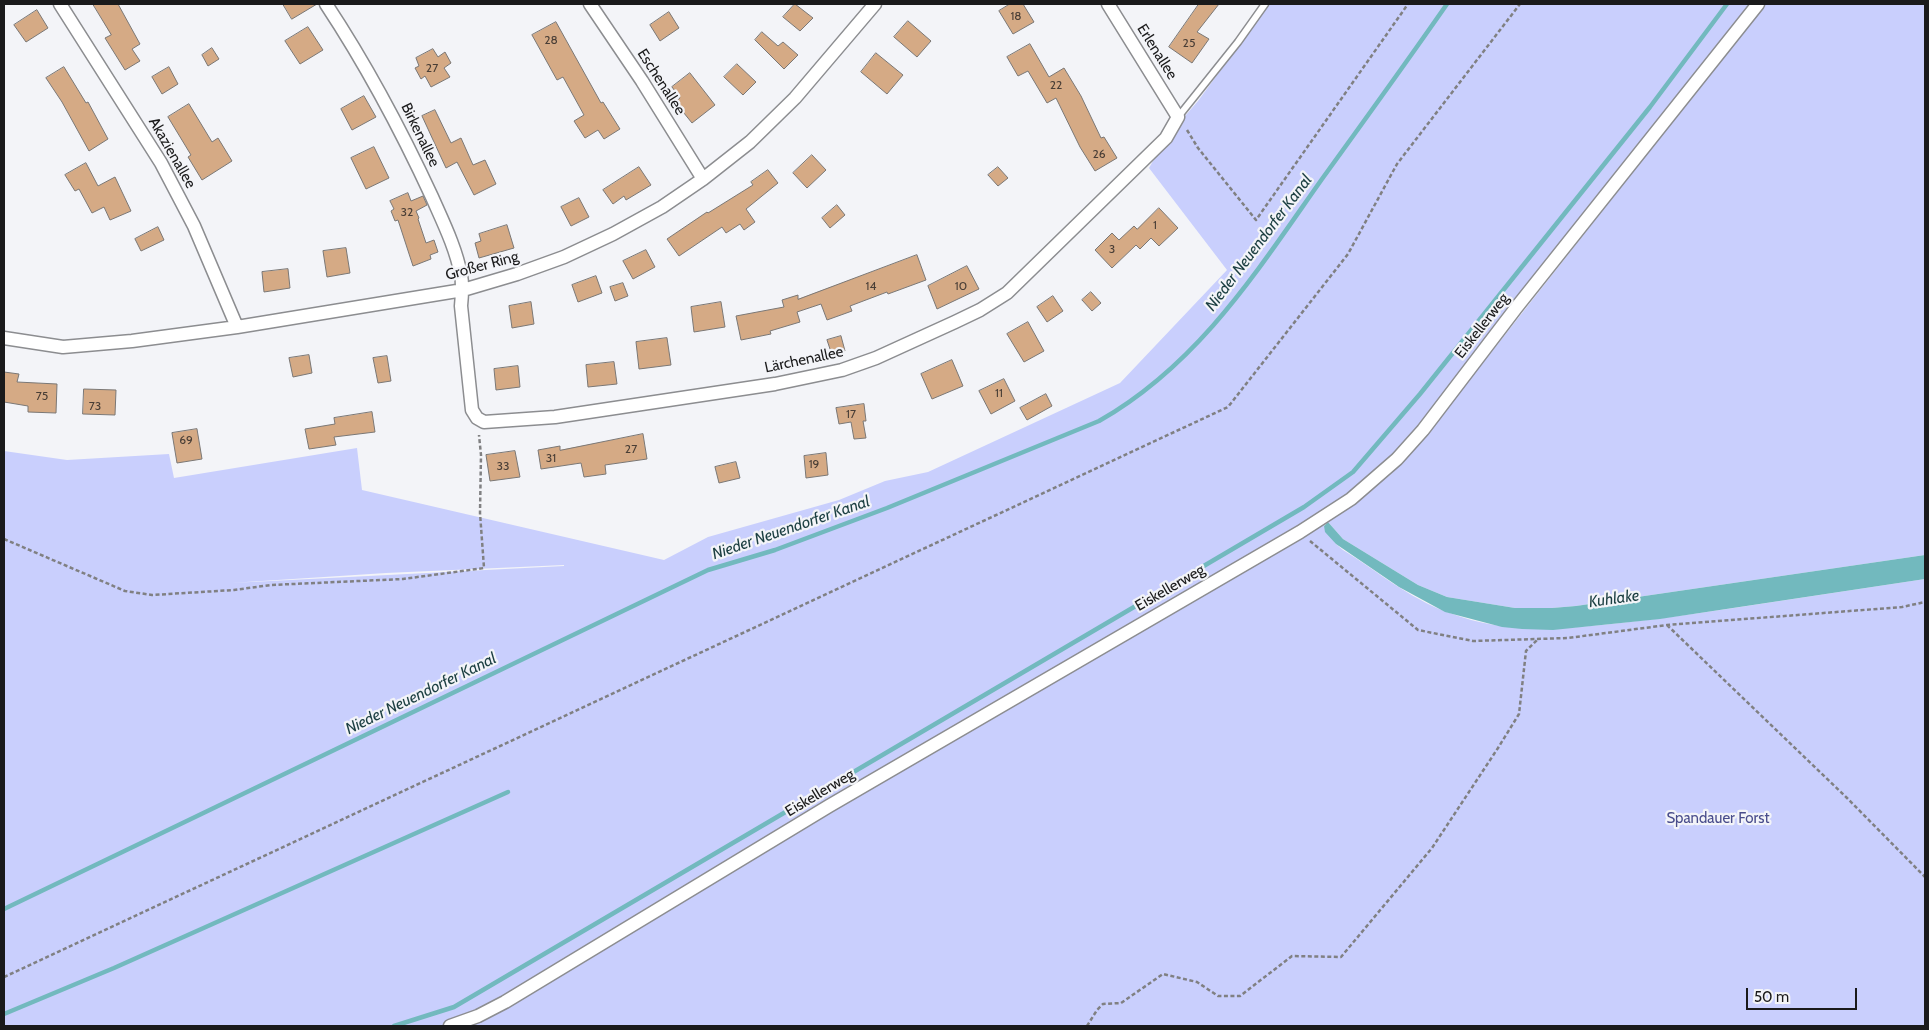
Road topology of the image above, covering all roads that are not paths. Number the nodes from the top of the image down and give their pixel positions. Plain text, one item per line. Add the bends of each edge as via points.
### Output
1 (60, 4) edge
2 (326, 4) edge
3 (590, 4) edge
4 (875, 4) edge
5 (1108, 4) edge
6 (1265, 4) edge
7 (1758, 4) edge
8 (1178, 117) junction
9 (703, 179) junction
10 (462, 290) junction
11 (237, 327) junction
12 (4, 338) edge
13 (450, 1026) edge

1 - 11 street, Akazienallee via 161,163 194,226
2 - 10 street, Birkenallee via 386,102 417,165 450,239 462,275
3 - 9 street, Eschenallee
4 - 9 street, Großer Ring via 788,104 750,142
5 - 8 street, Erlenallee
6 - 8 lane
7 - 13 street, Eiskellerweg via 1423,430 1397,459 1351,499 1300,532 846,796 505,1002
8 - 10 street, Lärchenallee via 1166,138 1007,293 980,310 876,358 842,370 775,384 555,417 484,422 472,410
9 - 10 street, Großer Ring via 662,207 564,258
10 - 11 street, Großer Ring
11 - 12 street, Großer Ring via 63,347

